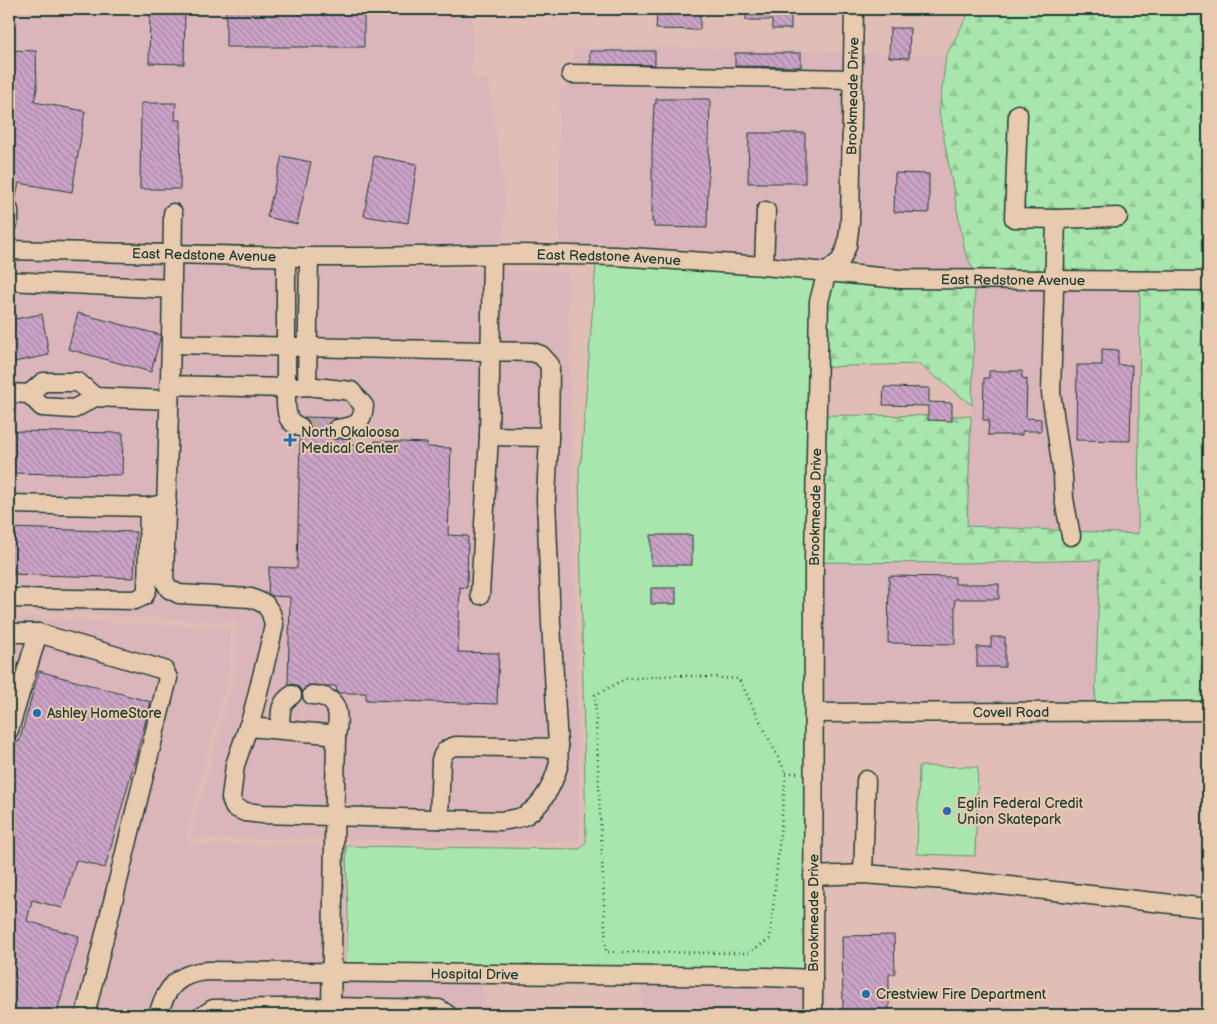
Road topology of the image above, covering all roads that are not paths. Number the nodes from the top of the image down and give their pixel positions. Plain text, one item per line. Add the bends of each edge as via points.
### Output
1 (854, 9) edge
2 (571, 74) dead end
3 (853, 79) junction
4 (1018, 114) dead end
5 (9, 210) edge
6 (766, 211) dead end
7 (173, 213) dead end
8 (1118, 217) dead end
9 (1056, 218) junction
10 (9, 221) edge
11 (9, 250) edge
12 (173, 254) junction
13 (492, 255) junction
14 (286, 256) junction
15 (308, 257) junction
16 (764, 266) junction
17 (827, 272) junction
18 (1055, 280) junction
19 (9, 281) edge
20 (1208, 281) edge
21 (172, 289) junction
22 (171, 344) junction
23 (287, 346) junction
24 (306, 346) junction
25 (490, 350) junction
26 (307, 386) junction
27 (285, 388) junction
28 (169, 392) junction
29 (9, 394) edge
30 (29, 394) junction
31 (95, 397) junction
32 (300, 427) dead end
33 (337, 429) tunnel mouth
34 (488, 436) junction
35 (549, 437) junction
36 (167, 503) junction
37 (9, 504) edge
38 (149, 507) junction
39 (1071, 536) dead end
40 (480, 595) dead end
41 (9, 598) edge
42 (38, 632) junction
43 (9, 634) edge
44 (292, 695) dead end
45 (312, 695) dead end
46 (1208, 711) edge
47 (815, 713) junction
48 (248, 727) junction
49 (280, 729) junction
50 (9, 730) edge
51 (336, 737) junction
52 (559, 748) junction
53 (866, 780) dead end
54 (334, 815) junction
55 (439, 819) junction
56 (863, 874) junction
57 (813, 876) junction
58 (1208, 908) edge
59 (332, 971) junction
60 (813, 979) junction
61 (331, 1007) junction
62 (85, 1015) edge
63 (158, 1015) edge
64 (204, 1015) edge
65 (448, 1015) edge
66 (813, 1015) edge

1 - 3 street, Brookmeade Drive
2 - 3 street
3 - 17 street, Brookmeade Drive via 847,246 841,260
4 - 9 street via 1014,218
5 - 10 street
6 - 16 street
7 - 12 street
8 - 9 street
9 - 18 street
11 - 12 street, East Redstone Avenue
12 - 14 street, East Redstone Avenue
12 - 21 street
13 - 15 street, East Redstone Avenue
13 - 16 street, East Redstone Avenue via 616,256
13 - 25 street
14 - 15 street, East Redstone Avenue
14 - 23 street
15 - 24 street
16 - 17 street, East Redstone Avenue
17 - 18 street, East Redstone Avenue via 900,279
17 - 47 street, Brookmeade Drive via 819,301
18 - 20 street, East Redstone Avenue
18 - 39 street via 1052,393
19 - 21 street
21 - 22 street
22 - 23 street
22 - 28 street
23 - 24 street
23 - 27 street
24 - 25 street
24 - 26 street
25 - 34 street
25 - 35 street via 532,352 541,355 550,365
26 - 27 street
26 - 33 street via 351,391 364,406 363,418 355,426
27 - 28 street
27 - 32 street via 287,416 291,423
28 - 31 street
28 - 36 street
29 - 30 street
30 - 31 street via 42,407 74,409
30 - 31 street via 43,382 78,382
34 - 35 street
34 - 40 street
35 - 52 street via 546,508
36 - 38 street
36 - 48 street via 164,580 169,588 179,594 251,598 264,604 271,613 274,625
37 - 38 street
38 - 41 street via 147,589 144,596 135,600
42 - 43 street
42 - 50 street
42 - 62 street via 164,670 168,678
44 - 49 street via 281,708
45 - 51 street via 322,695 338,710
46 - 47 street, Covell Road
47 - 57 street, Brookmeade Drive
48 - 49 street
48 - 54 street via 235,765 231,798 234,807 263,814
49 - 51 street
51 - 54 street
52 - 55 street via 556,776 550,790 526,815 500,821
52 - 55 street via 448,748 441,760
53 - 56 street
54 - 55 street
54 - 59 street
56 - 57 street
56 - 58 street via 973,882
57 - 60 street, Brookmeade Drive
59 - 60 street, Hospital Drive
59 - 61 street
59 - 63 street, Hospital Drive via 193,972 170,988
60 - 66 street, Brookmeade Drive
61 - 64 street via 213,1009
61 - 65 street via 438,1009

